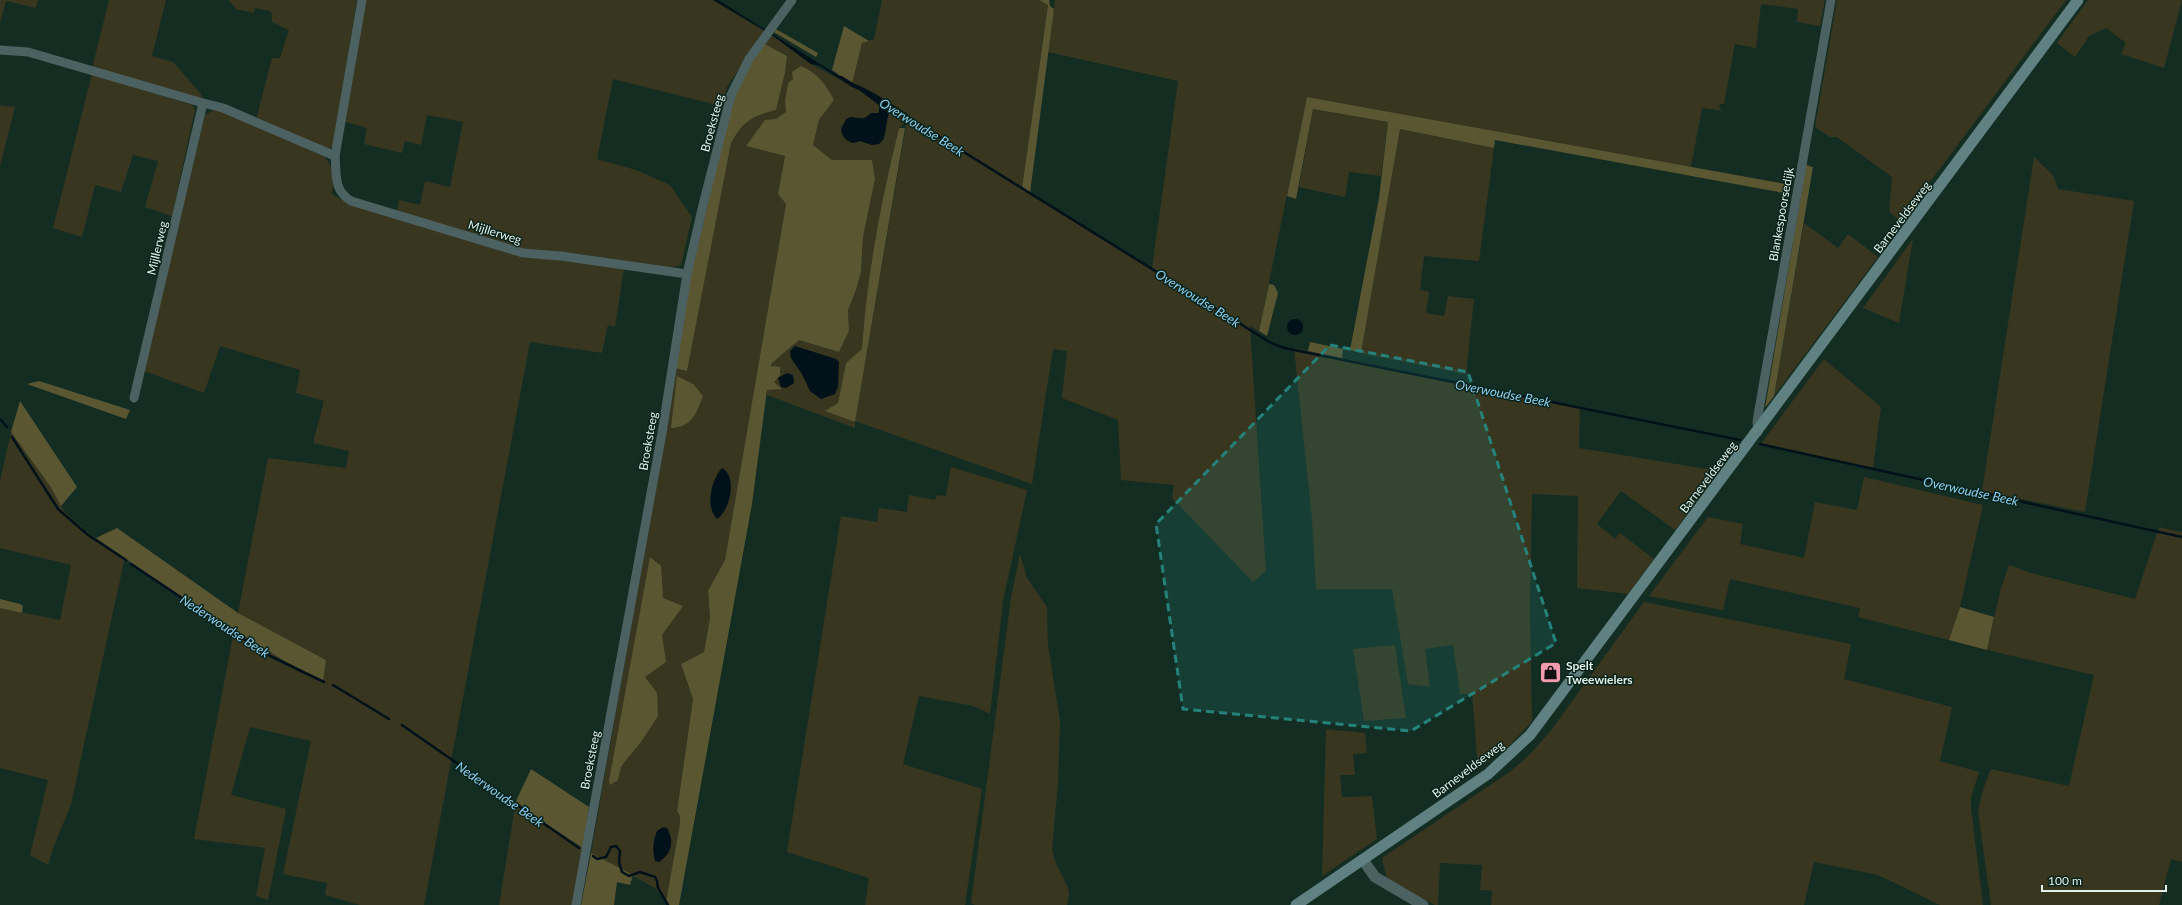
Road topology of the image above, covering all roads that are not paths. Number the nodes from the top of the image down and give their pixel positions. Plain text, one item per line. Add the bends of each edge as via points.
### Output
1 (362, 0) edge
2 (792, 0) edge
3 (1831, 0) edge
4 (2078, 0) edge
5 (0, 50) edge
6 (204, 103) junction
7 (335, 156) junction
8 (687, 274) junction
9 (134, 398) dead end
10 (1758, 432) junction
11 (1363, 860) junction
12 (576, 905) edge
13 (1296, 905) edge
14 (1423, 905) edge

1 - 7 street, Mijllerweg
2 - 8 street, Broeksteeg via 749,59 731,95
3 - 10 street, Blankespoorsedijk via 1757,421
4 - 10 main road, Barneveldseweg
5 - 6 street via 28,52
6 - 7 street via 223,108
6 - 9 street, Mijllerweg
7 - 8 street, Mijllerweg via 338,188 342,196 351,201 523,253
8 - 12 street, Broeksteeg via 662,433
10 - 11 main road, Barneveldseweg via 1530,735 1488,774
11 - 13 main road, Barneveldseweg
11 - 14 street via 1374,877

